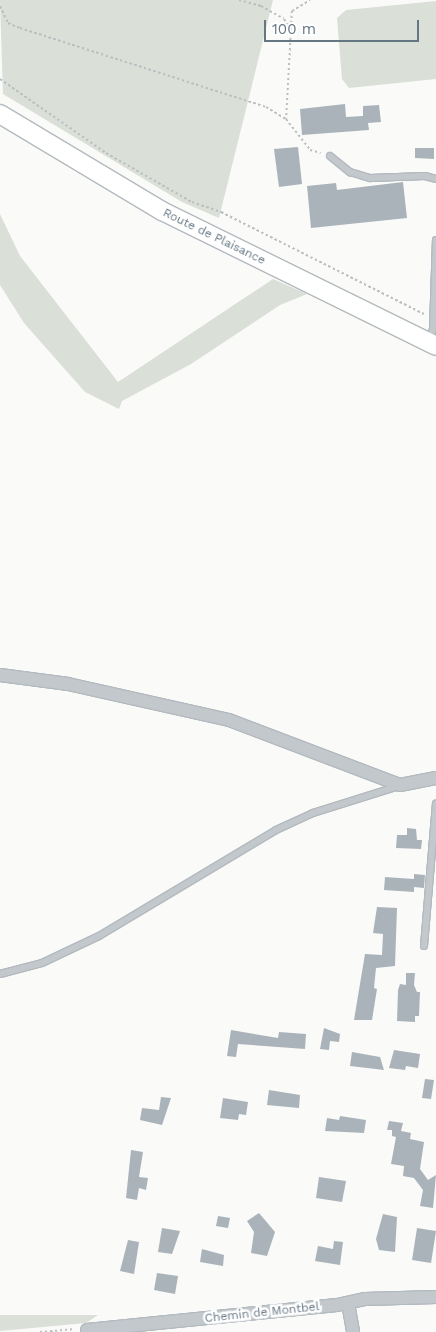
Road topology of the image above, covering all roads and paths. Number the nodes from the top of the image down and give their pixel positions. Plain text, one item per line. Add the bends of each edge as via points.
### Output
1 (239, 0) edge
2 (310, 0) edge
3 (0, 6) edge
4 (291, 28) junction
5 (0, 79) edge
6 (0, 114) edge
7 (286, 119) junction
8 (330, 156) joint
9 (436, 179) edge
10 (436, 240) edge
11 (433, 318) junction
12 (432, 345) edge
13 (0, 675) edge
14 (436, 778) edge
15 (400, 785) junction
16 (436, 804) edge
17 (424, 946) dead end
18 (0, 974) edge
19 (436, 1297) edge
20 (348, 1303) junction
21 (87, 1330) joint
22 (40, 1332) edge
23 (353, 1332) edge

1 - 4 path via 261,6 284,19
2 - 4 path via 292,11
3 - 7 path via 8,23 20,28 266,107
4 - 7 path
5 - 11 path via 106,153 192,202 221,212
6 - 12 main road, Route de Plaisance via 154,206
7 - 8 path via 310,150
8 - 9 lane via 350,172 370,178 425,176
10 - 11 lane
11 - 12 lane
13 - 15 street via 68,684 229,720
14 - 15 street
15 - 18 lane via 276,830 99,936 42,963
16 - 17 lane
19 - 20 street, Chemin de Montbel via 365,1299
20 - 21 street, Chemin de Montbel
20 - 23 street
21 - 22 path

